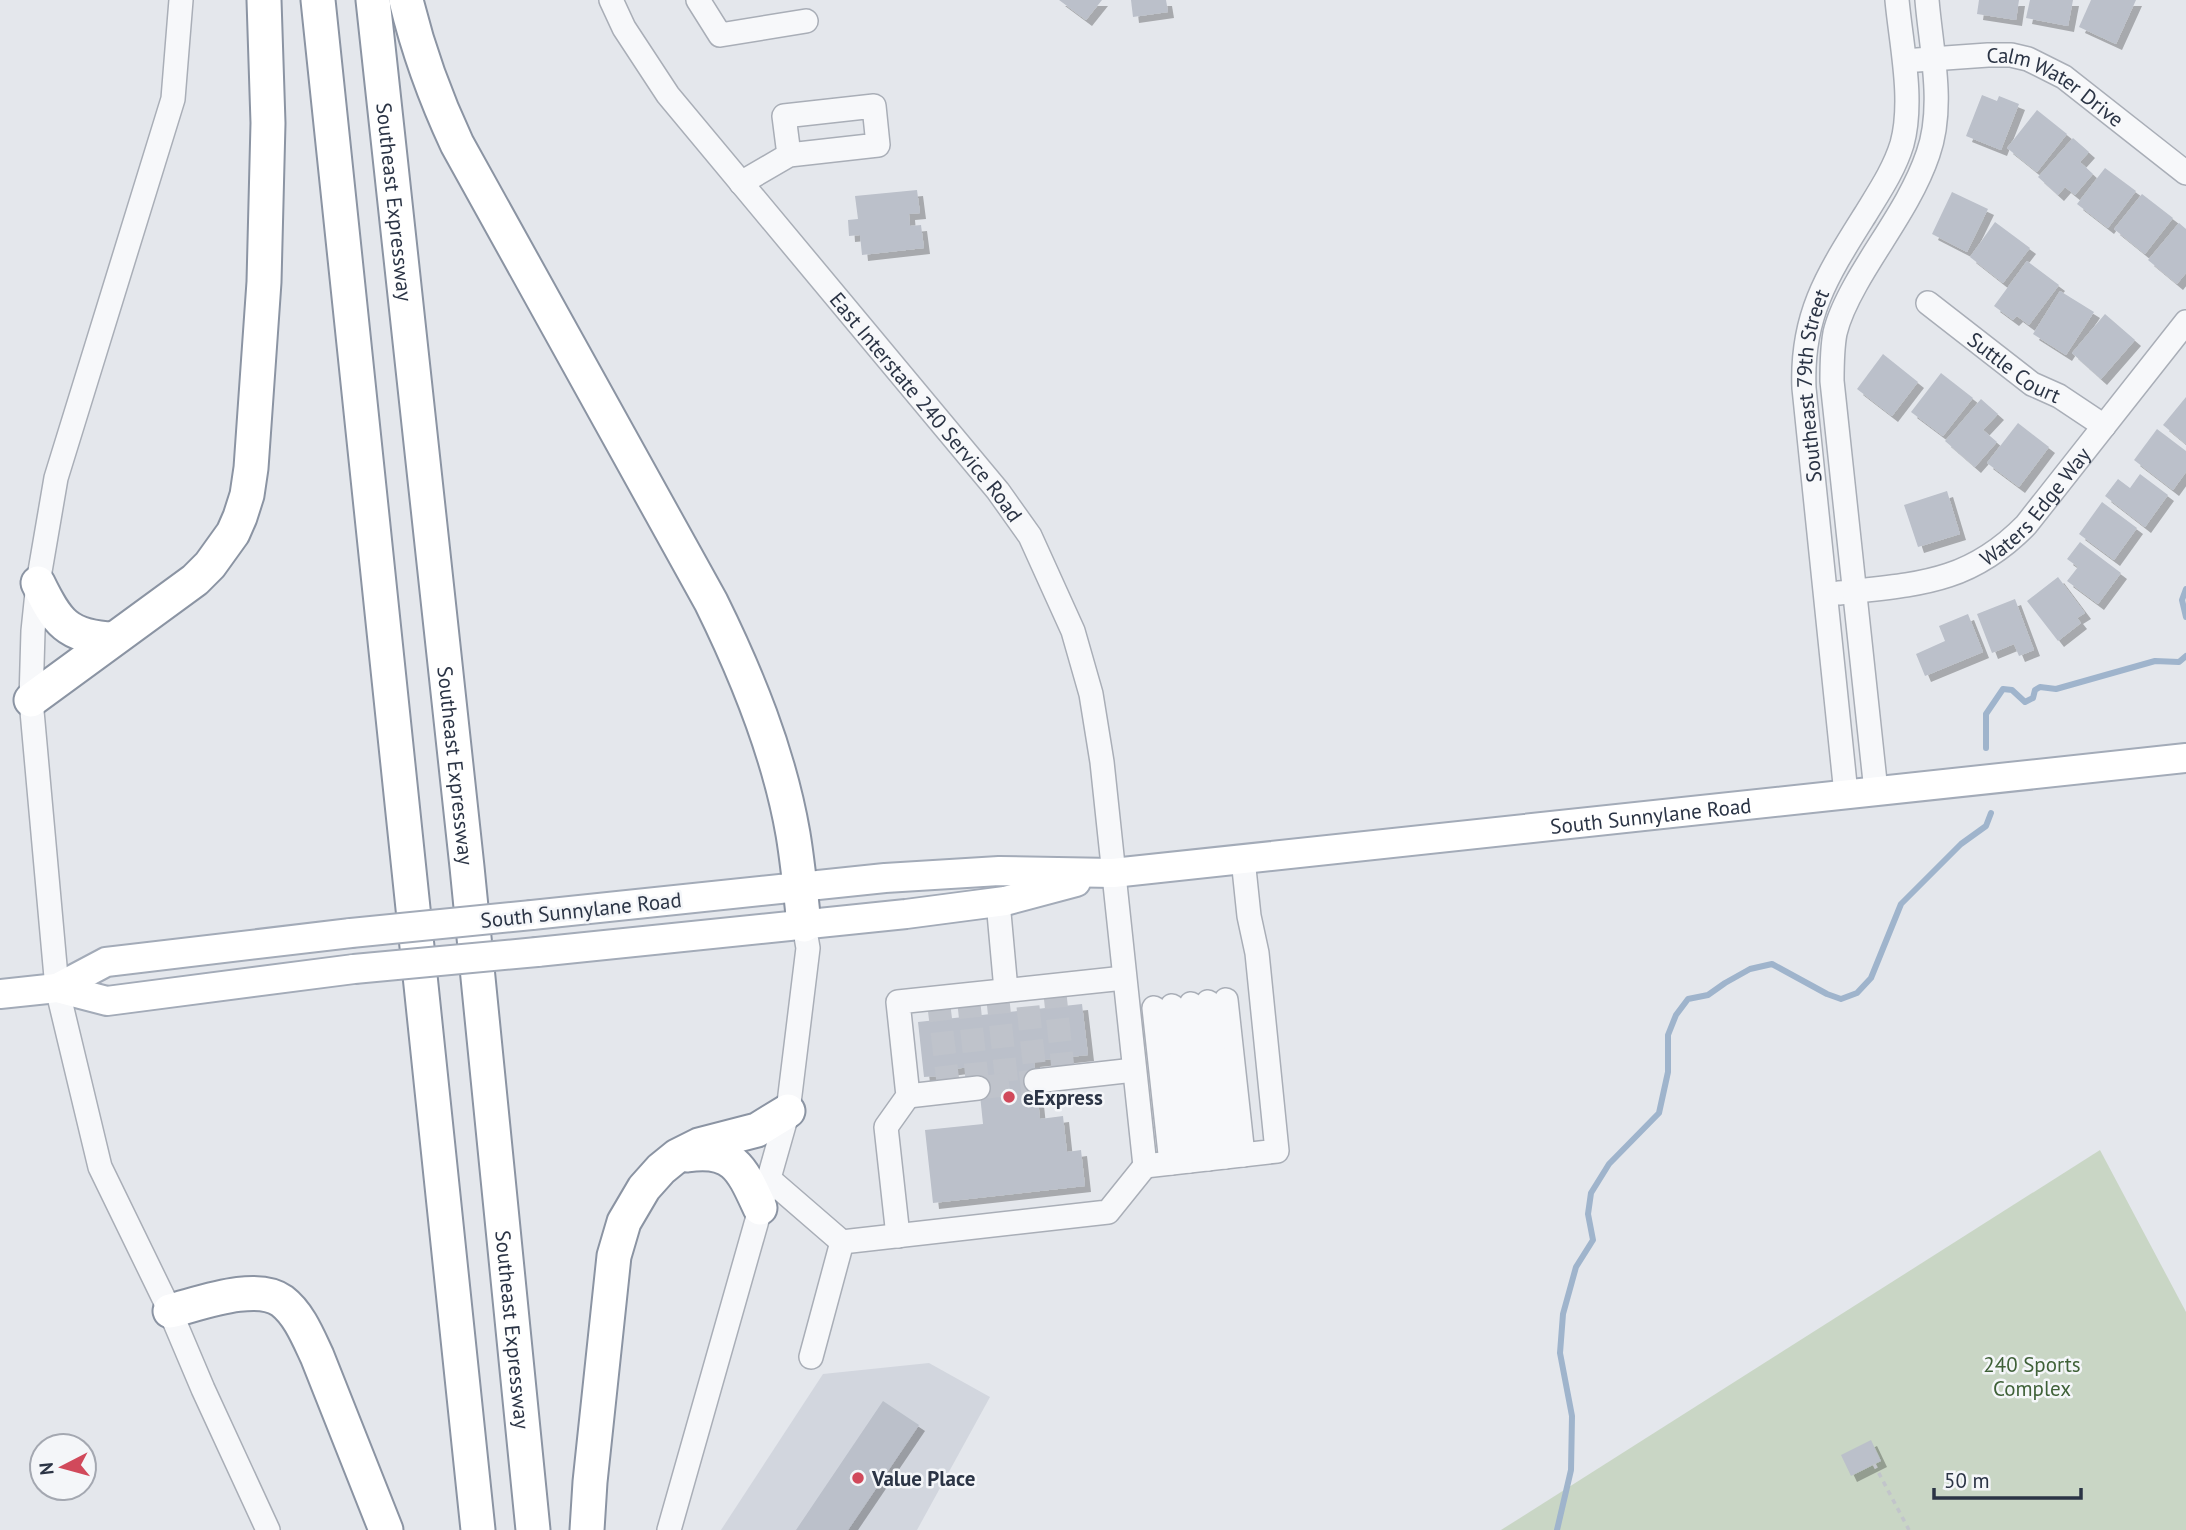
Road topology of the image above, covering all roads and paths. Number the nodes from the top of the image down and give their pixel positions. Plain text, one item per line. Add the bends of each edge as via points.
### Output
1 (181, 0) edge
2 (264, 0) edge
3 (318, 0) edge
4 (373, 0) edge
5 (406, 0) edge
6 (698, 0) edge
7 (1897, 0) edge
8 (1927, 0) edge
9 (616, 2) edge
10 (806, 21) dead end
11 (1933, 59) junction
12 (1903, 62) junction
13 (789, 155) dead end
14 (2186, 173) edge
15 (741, 183) junction
16 (1858, 226) junction
17 (1881, 241) junction
18 (1928, 303) dead end
19 (2186, 323) edge
20 (1835, 410) junction
21 (1807, 413) junction
22 (2104, 426) junction
23 (38, 583) junction
24 (1854, 591) junction
25 (1826, 594) junction
26 (113, 639) junction
27 (31, 699) junction
28 (2186, 758) edge
29 (1876, 791) junction
30 (1846, 794) junction
31 (1243, 859) junction
32 (1113, 873) junction
33 (800, 887) junction
34 (998, 902) junction
35 (804, 925) junction
36 (1124, 978) junction
37 (57, 988) junction
38 (1006, 990) junction
39 (0, 994) edge
40 (1261, 996) junction
41 (1190, 1004) junction
42 (1127, 1011) junction
43 (1134, 1070) junction
44 (1036, 1081) dead end
45 (978, 1088) dead end
46 (908, 1096) junction
47 (788, 1111) junction
48 (677, 1156) junction
49 (1207, 1159) junction
50 (1145, 1166) junction
51 (764, 1193) junction
52 (898, 1236) junction
53 (842, 1242) junction
54 (170, 1311) junction
55 (811, 1357) dead end
56 (1874, 1464) dead end
57 (268, 1530) edge
58 (386, 1530) edge
59 (478, 1530) edge
60 (533, 1530) edge
61 (587, 1530) edge
62 (669, 1530) edge
63 (1909, 1530) edge

1 - 23 street via 173,99 56,478
2 - 26 highway via 268,123 264,282 247,495 233,533 210,565
3 - 59 highway
4 - 60 highway, Southeast Expressway
5 - 33 highway via 436,98 457,144 737,655 779,775
6 - 10 street via 720,35
7 - 12 street, Southeast 79th Street
8 - 11 street, Southeast 79th Street
9 - 15 street, East Interstate 240 Service Road via 624,28 668,95
11 - 12 street, Calm Water Drive
11 - 14 street, Calm Water Drive via 2011,55 2045,66
11 - 17 street, Southeast 79th Street via 1935,118 1929,151 1916,185
12 - 16 street, Southeast 79th Street via 1907,116 1902,143 1891,172
13 - 15 street
15 - 32 street, East Interstate 240 Service Road via 998,491 1030,536 1073,631 1091,694
16 - 17 street
16 - 21 street, Southeast 79th Street via 1821,290 1810,319 1803,370
17 - 20 street, Southeast 79th Street via 1843,307 1835,332
18 - 22 street, Suttle Court via 2032,384
19 - 22 street, Waters Edge Way
20 - 21 street
20 - 24 street, Southeast 79th Street
21 - 25 street, Southeast 79th Street
22 - 24 street, Waters Edge Way via 2026,525 1992,555 1933,580
23 - 26 highway via 62,623 79,634
23 - 27 street
24 - 25 street, Waters Edge Way
24 - 29 street, Southeast 79th Street
25 - 30 street, Southeast 79th Street
26 - 27 highway
27 - 37 street
28 - 29 main road, South Sunnylane Road
29 - 30 main road, South Sunnylane Road
30 - 31 main road, South Sunnylane Road
31 - 32 main road, South Sunnylane Road
31 - 40 street
32 - 33 main road, South Sunnylane Road via 999,871
32 - 34 main road, South Sunnylane Road
32 - 36 street, East Interstate 240 Service Road
33 - 35 highway
33 - 37 main road, South Sunnylane Road, bridge via 106,962
34 - 35 main road, South Sunnylane Road
34 - 38 street
35 - 37 main road, South Sunnylane Road, bridge via 354,969 107,1001
35 - 47 street via 808,948
36 - 38 street
36 - 42 street, East Interstate 240 Service Road
37 - 39 main road, South Sunnylane Road
37 - 54 street via 100,1167
38 - 46 street via 898,1002
40 - 41 street
40 - 49 street via 1277,1152
41 - 42 street
41 - 49 street
41 - 49 street
41 - 49 street
42 - 43 street, East Interstate 240 Service Road
43 - 44 street
43 - 50 street, East Interstate 240 Service Road
45 - 46 street
46 - 52 street via 886,1127
47 - 48 highway via 757,1130 699,1145
47 - 51 street
48 - 51 highway via 707,1152 723,1156
48 - 61 highway via 644,1188 624,1222 614,1256
49 - 50 street
50 - 52 street via 1108,1212
51 - 53 street
51 - 62 street
52 - 53 street
53 - 55 street
54 - 57 street
54 - 58 highway via 244,1294 273,1295 284,1302 317,1356
56 - 63 path

